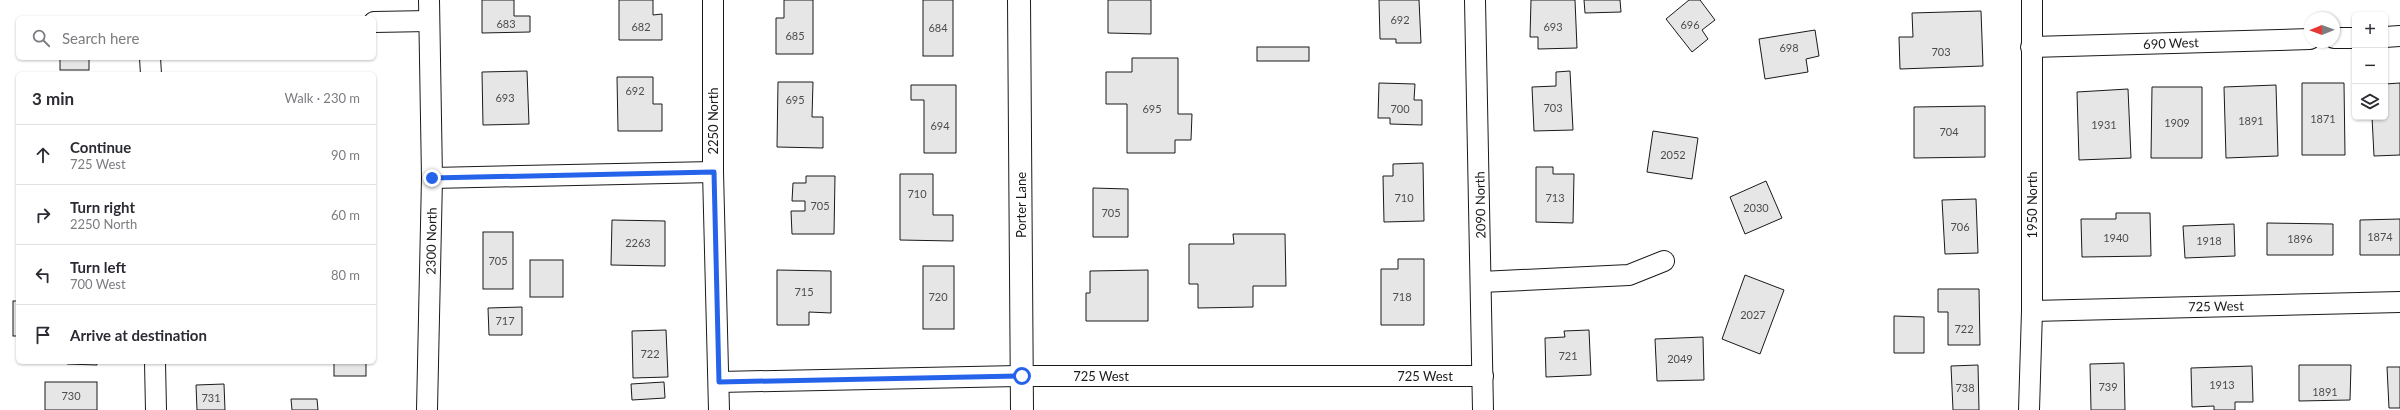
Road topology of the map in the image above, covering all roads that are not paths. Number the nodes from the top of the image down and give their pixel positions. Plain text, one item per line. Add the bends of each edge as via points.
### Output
1 (429, 0) edge
2 (713, 0) edge
3 (1019, 0) edge
4 (1475, 0) edge
5 (2032, 0) edge
6 (429, 21) junction
7 (376, 22) edge
8 (2400, 36) edge
9 (2388, 37) edge
10 (2340, 38) edge
11 (2352, 38) edge
12 (2304, 39) edge
13 (2032, 47) junction
14 (150, 60) edge
15 (151, 72) edge
16 (714, 172) junction
17 (432, 178) junction
18 (1664, 261) dead end
19 (1481, 282) junction
20 (2400, 302) edge
21 (2032, 311) junction
22 (155, 364) edge
23 (1022, 376) junction
24 (1483, 376) junction
25 (719, 382) junction
26 (156, 410) edge
27 (428, 410) edge
28 (719, 410) edge
29 (1022, 410) edge
30 (1483, 410) edge
31 (2029, 410) edge

1 - 6 street, 2300 North
2 - 16 street, 2250 North
3 - 23 street, Porter Lane
4 - 19 street, 2090 North
5 - 13 street, 1950 North
6 - 7 street
6 - 17 street, 2300 North
8 - 9 street
10 - 11 street
12 - 13 street, 690 West
13 - 21 street, 1950 North
14 - 15 street
16 - 17 street
16 - 25 street, 2250 North
17 - 27 street, 2300 North
18 - 19 street via 1630,275
19 - 24 street, 2090 North
20 - 21 street, 725 West
21 - 31 street, 1950 North
22 - 26 street
23 - 24 street, 725 West
23 - 25 street, 725 West
23 - 29 street, Porter Lane
24 - 30 street, 2090 North
25 - 28 street, 2250 North

